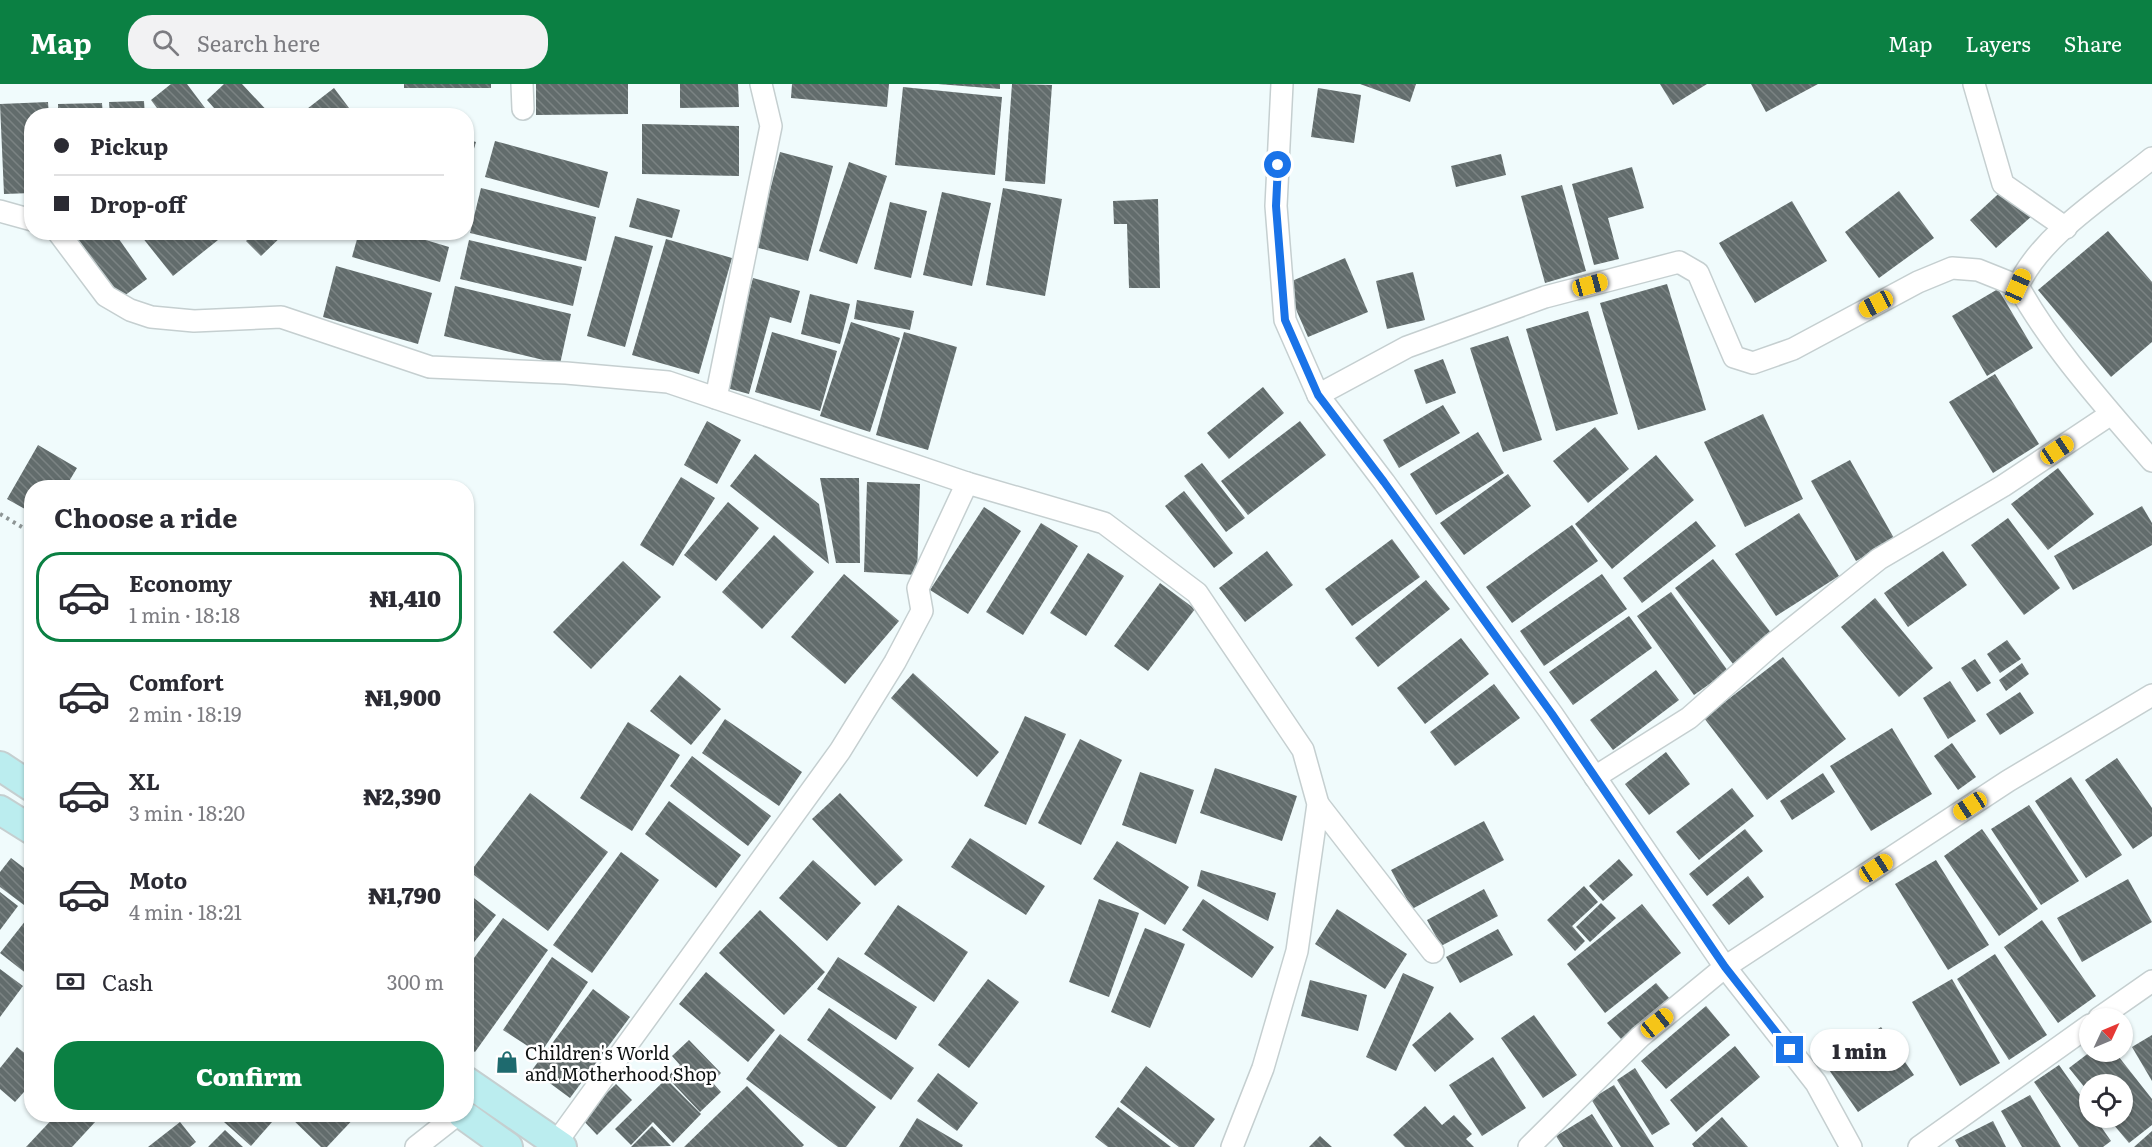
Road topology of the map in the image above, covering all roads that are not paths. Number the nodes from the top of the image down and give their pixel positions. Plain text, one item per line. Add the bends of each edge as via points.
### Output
1 (522, 84) edge
2 (761, 84) edge
3 (1282, 84) edge
4 (1974, 84) edge
5 (523, 109) dead end
6 (2152, 158) edge
7 (0, 211) edge
8 (24, 218) edge
9 (2066, 228) junction
10 (66, 240) edge
11 (2018, 286) junction
12 (1318, 395) junction
13 (716, 398) junction
14 (2111, 414) junction
15 (2152, 461) edge
16 (966, 483) junction
17 (2152, 695) edge
18 (0, 766) edge
19 (1595, 777) junction
20 (24, 782) edge
21 (1318, 804) junction
22 (0, 810) edge
23 (24, 825) edge
24 (1433, 952) dead end
25 (1725, 967) junction
26 (2152, 981) edge
27 (2113, 1008) edge
28 (2079, 1033) edge
29 (474, 1086) edge
30 (449, 1122) edge
31 (472, 1122) edge
32 (559, 1145) edge
33 (416, 1147) edge
34 (508, 1147) edge
35 (1232, 1147) edge
36 (1529, 1147) edge
37 (1851, 1147) edge
38 (1918, 1147) edge

1 - 5 street
2 - 13 street via 771,126
3 - 12 street via 1276,206 1285,320
4 - 9 street via 2003,184
6 - 9 street
7 - 8 street
9 - 11 street via 2044,245
10 - 13 street via 106,296 151,317 194,321 281,317 430,367 668,382
11 - 12 street via 1978,270 1952,268 1793,349 1753,363 1734,357 1698,273 1679,262 1545,297 1407,346
11 - 14 street via 2031,311
12 - 19 street
13 - 16 street
14 - 15 street
14 - 19 street via 2004,486 1880,559 1773,644 1689,718
16 - 21 street via 1104,523 1197,593 1303,750
16 - 32 street via 918,588 922,611 840,751
17 - 25 street via 2008,781
18 - 20 main road
19 - 25 street
21 - 24 street
21 - 35 street via 1297,951 1263,1068
22 - 23 main road
25 - 36 street via 1640,1037
25 - 37 street via 1816,1083
26 - 27 street
28 - 38 street
29 - 32 main road
30 - 33 street
31 - 34 main road

